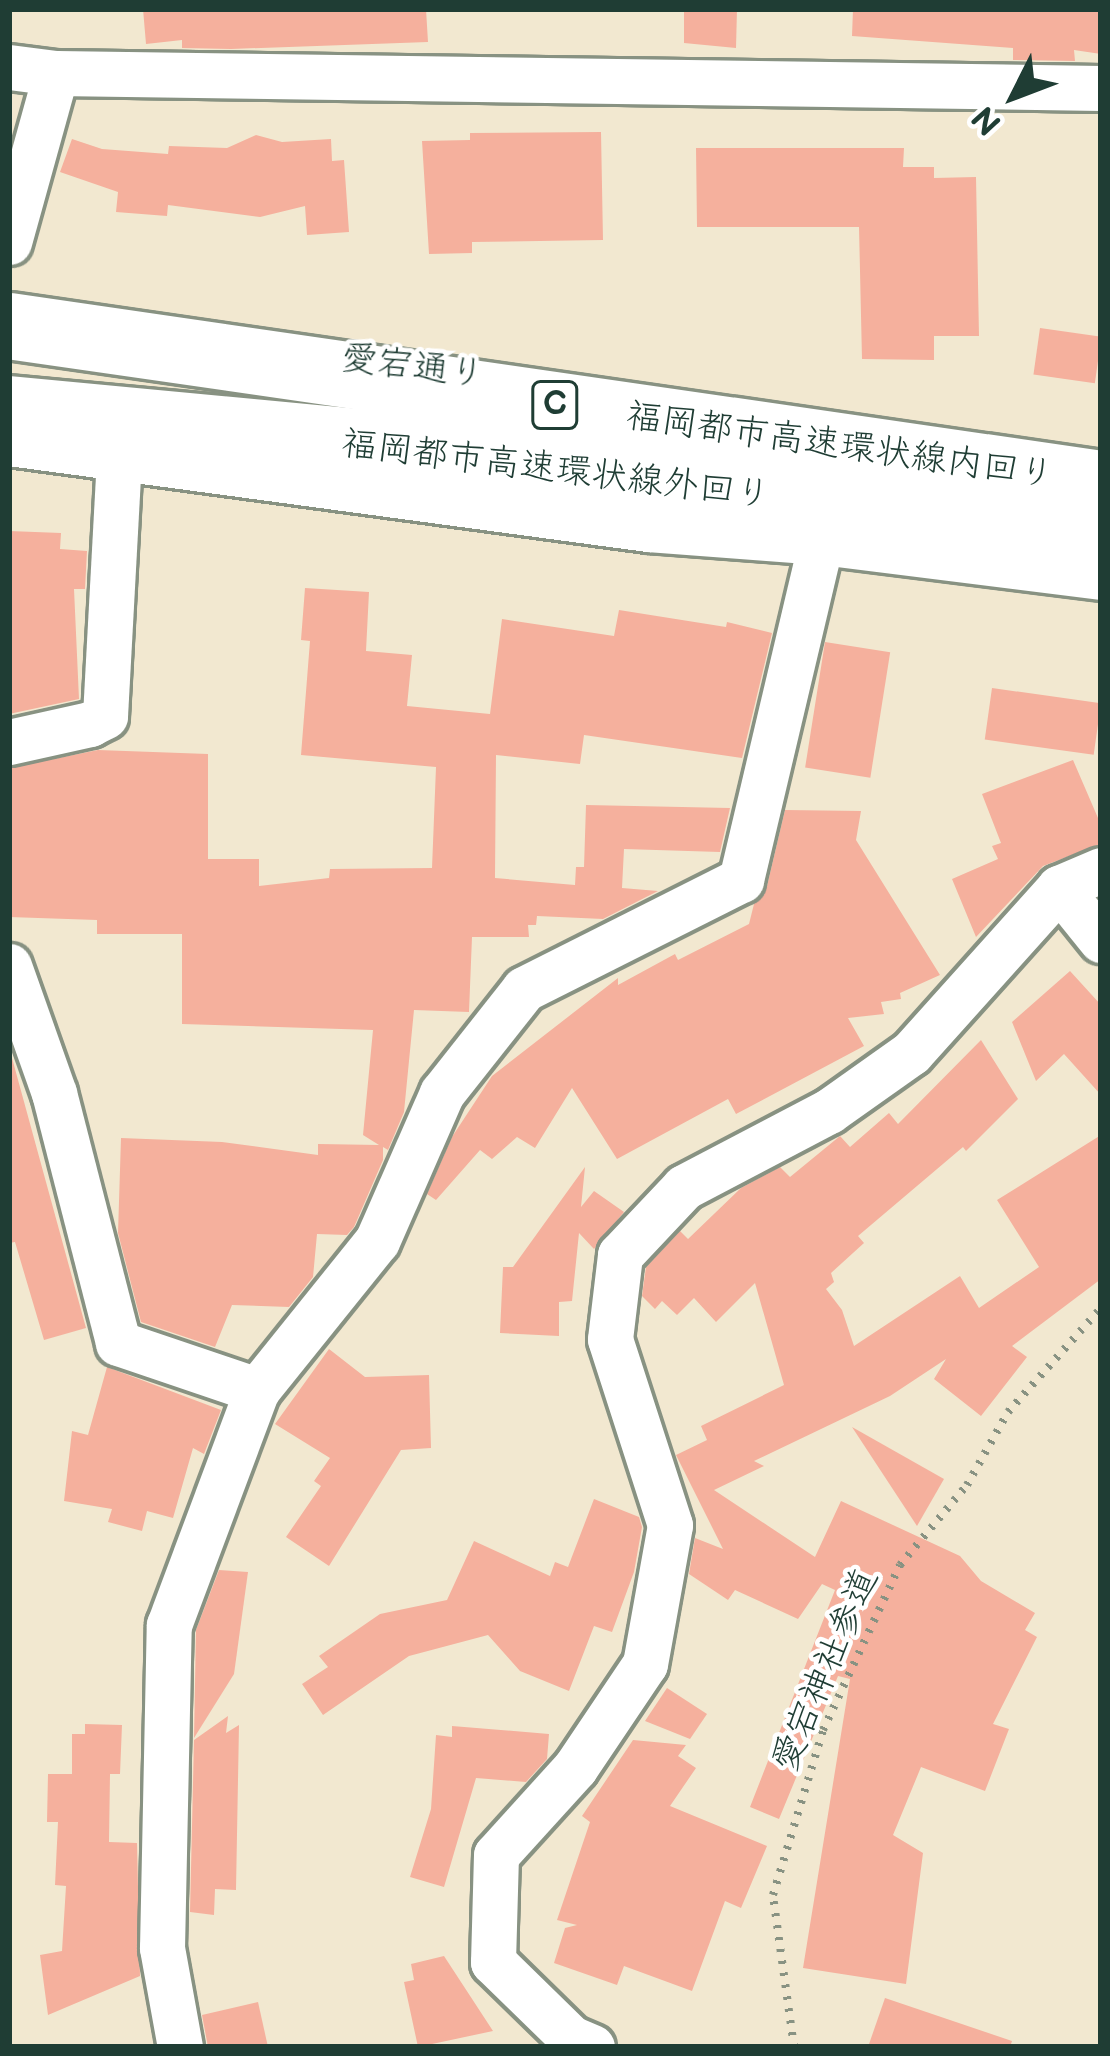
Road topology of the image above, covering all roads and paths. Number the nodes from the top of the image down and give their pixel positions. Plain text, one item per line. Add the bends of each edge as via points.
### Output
1 (9, 67) edge
2 (56, 73) junction
3 (1101, 88) edge
4 (9, 242) edge
5 (9, 303) edge
6 (9, 326) edge
7 (9, 409) edge
8 (9, 443) edge
9 (119, 459) junction
10 (1101, 473) edge
11 (1101, 484) edge
12 (821, 542) junction
13 (1101, 543) edge
14 (1101, 577) edge
15 (9, 742) edge
16 (1101, 870) edge
17 (1059, 888) junction
18 (1101, 940) edge
19 (9, 966) edge
20 (1101, 1308) edge
21 (257, 1390) junction
22 (180, 2047) edge
23 (592, 2047) edge
24 (794, 2047) edge

1 - 2 street
2 - 3 street
2 - 4 street
5 - 10 street, 愛宕通り via 373,363 662,397
6 - 11 highway, 福岡都市高速環状線内回り / C
7 - 13 highway, 福岡都市高速環状線外回り / C via 356,442
8 - 9 street
9 - 12 street via 648,529
9 - 15 street via 105,716
12 - 14 street
12 - 21 street via 740,880 524,989 442,1093 377,1241
16 - 17 street
17 - 18 street
17 - 23 street via 911,1053 829,1111 684,1187 620,1255 610,1339 670,1525 645,1664 575,1768 496,1855 493,1962 571,2038
19 - 21 street via 55,1093 118,1343
20 - 24 path, 愛宕神社参道 via 1008,1412 968,1484 900,1564 824,1730 773,1895
21 - 22 street via 169,1625 162,1948

